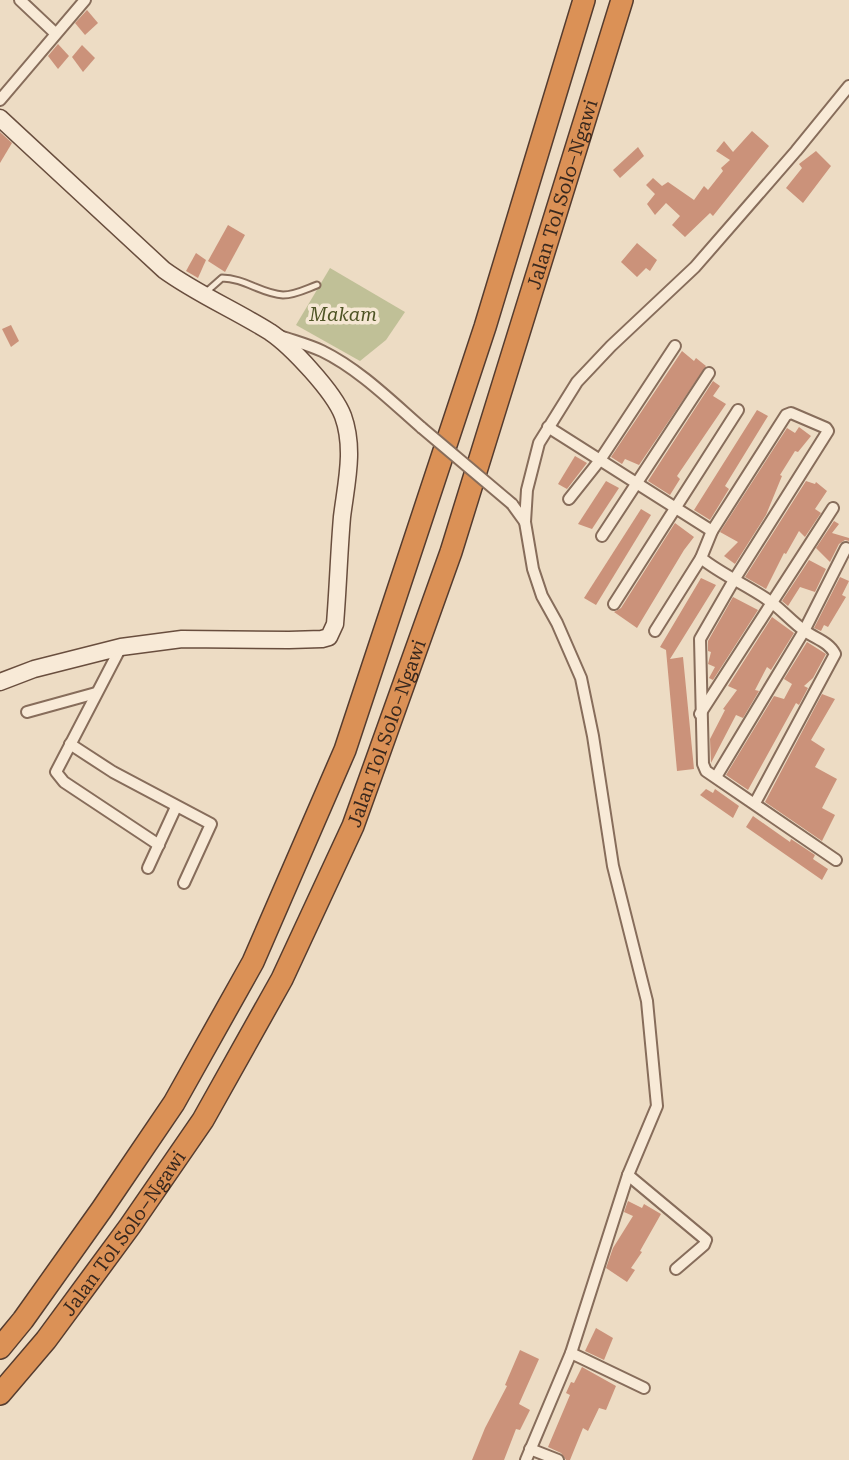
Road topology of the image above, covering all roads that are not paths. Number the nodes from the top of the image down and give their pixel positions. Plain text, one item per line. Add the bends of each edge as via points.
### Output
1 (20, 0) edge
2 (85, 0) edge
3 (584, 0) edge
4 (622, 0) edge
5 (55, 33) junction
6 (849, 86) edge
7 (0, 100) edge
8 (0, 117) edge
9 (317, 285) dead end
10 (203, 295) junction
11 (271, 333) junction
12 (675, 346) dead end
13 (709, 373) dead end
14 (738, 410) dead end
15 (548, 427) junction
16 (600, 460) junction
17 (637, 483) junction
18 (569, 499) dead end
19 (676, 508) junction
20 (833, 508) dead end
21 (525, 522) junction
22 (712, 531) junction
23 (602, 537) dead end
24 (846, 548) dead end
25 (701, 558) junction
26 (734, 580) junction
27 (771, 602) junction
28 (614, 604) dead end
29 (804, 631) junction
30 (655, 632) dead end
31 (121, 647) junction
32 (0, 682) edge
33 (96, 694) junction
34 (27, 712) dead end
35 (700, 714) junction
36 (70, 744) junction
37 (716, 777) junction
38 (755, 803) junction
39 (176, 807) junction
40 (159, 845) junction
41 (836, 860) dead end
42 (148, 868) dead end
43 (184, 883) dead end
44 (628, 1175) junction
45 (676, 1269) dead end
46 (0, 1348) edge
47 (571, 1353) junction
48 (644, 1388) dead end
49 (0, 1394) edge
50 (528, 1455) edge
51 (558, 1460) edge

1 - 5 street
2 - 5 street
3 - 46 highway, Jalan Tol Solo–Ngawi via 485,327 345,750 253,962 174,1103 87,1232
4 - 49 highway, Jalan Tol Solo–Ngawi via 451,552 353,826 282,979 203,1120 62,1319
5 - 7 street
6 - 15 street via 695,267 577,382
8 - 10 street via 164,270
9 - 10 lane via 281,295 222,278
10 - 11 street
11 - 21 street, bridge via 322,351 380,392 512,504
11 - 31 street via 331,396 346,429 349,460 333,631 322,639 182,639
12 - 16 street
13 - 17 street
14 - 19 street
15 - 16 street
15 - 21 street via 533,459
16 - 17 street
16 - 18 street
17 - 19 street
17 - 23 street
19 - 22 street
19 - 28 street
20 - 27 street
21 - 44 street via 542,596 581,678 613,866 647,1001 657,1106
22 - 25 street
22 - 26 street via 786,415 828,429
24 - 29 street
25 - 26 street
25 - 30 street
26 - 27 street
26 - 35 street via 698,644
27 - 29 street
27 - 35 street
29 - 37 street
29 - 38 street via 830,645 835,654
31 - 32 street
31 - 33 street
33 - 34 street
33 - 36 street
35 - 37 street via 703,767
36 - 39 street
36 - 40 street via 58,765 59,778
37 - 38 street
38 - 41 street
39 - 40 street
39 - 43 street via 211,824
40 - 42 street
44 - 45 street via 706,1240
44 - 47 street
47 - 48 street
47 - 50 street
50 - 51 street

